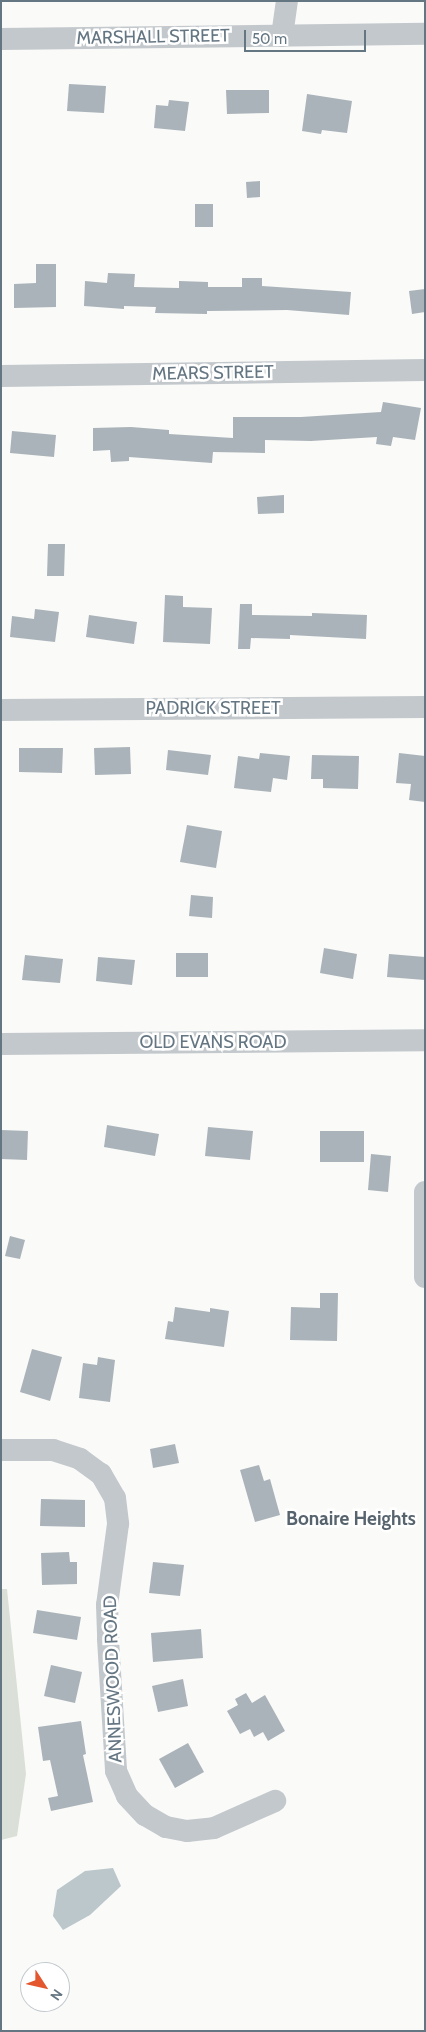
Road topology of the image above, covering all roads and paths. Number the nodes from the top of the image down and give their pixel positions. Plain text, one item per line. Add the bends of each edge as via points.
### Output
1 (287, 1) edge
2 (425, 34) edge
3 (282, 36) junction
4 (1, 39) edge
5 (425, 370) edge
6 (1, 376) edge
7 (425, 707) edge
8 (1, 710) edge
9 (425, 1040) edge
10 (1, 1044) edge
11 (425, 1192) edge
12 (425, 1277) edge
13 (1, 1450) edge
14 (275, 1801) dead end

1 - 3 street
2 - 3 street, MARSHALL STREET
3 - 4 street, MARSHALL STREET
5 - 6 street, MEARS STREET
7 - 8 street, PADRICK STREET
9 - 10 street, OLD EVANS ROAD
11 - 12 street
13 - 14 street, ANNESWOOD ROAD via 53,1450 80,1459 101,1474 115,1498 118,1524 107,1605 108,1639 116,1771 127,1796 145,1815 166,1827 187,1831 214,1828

